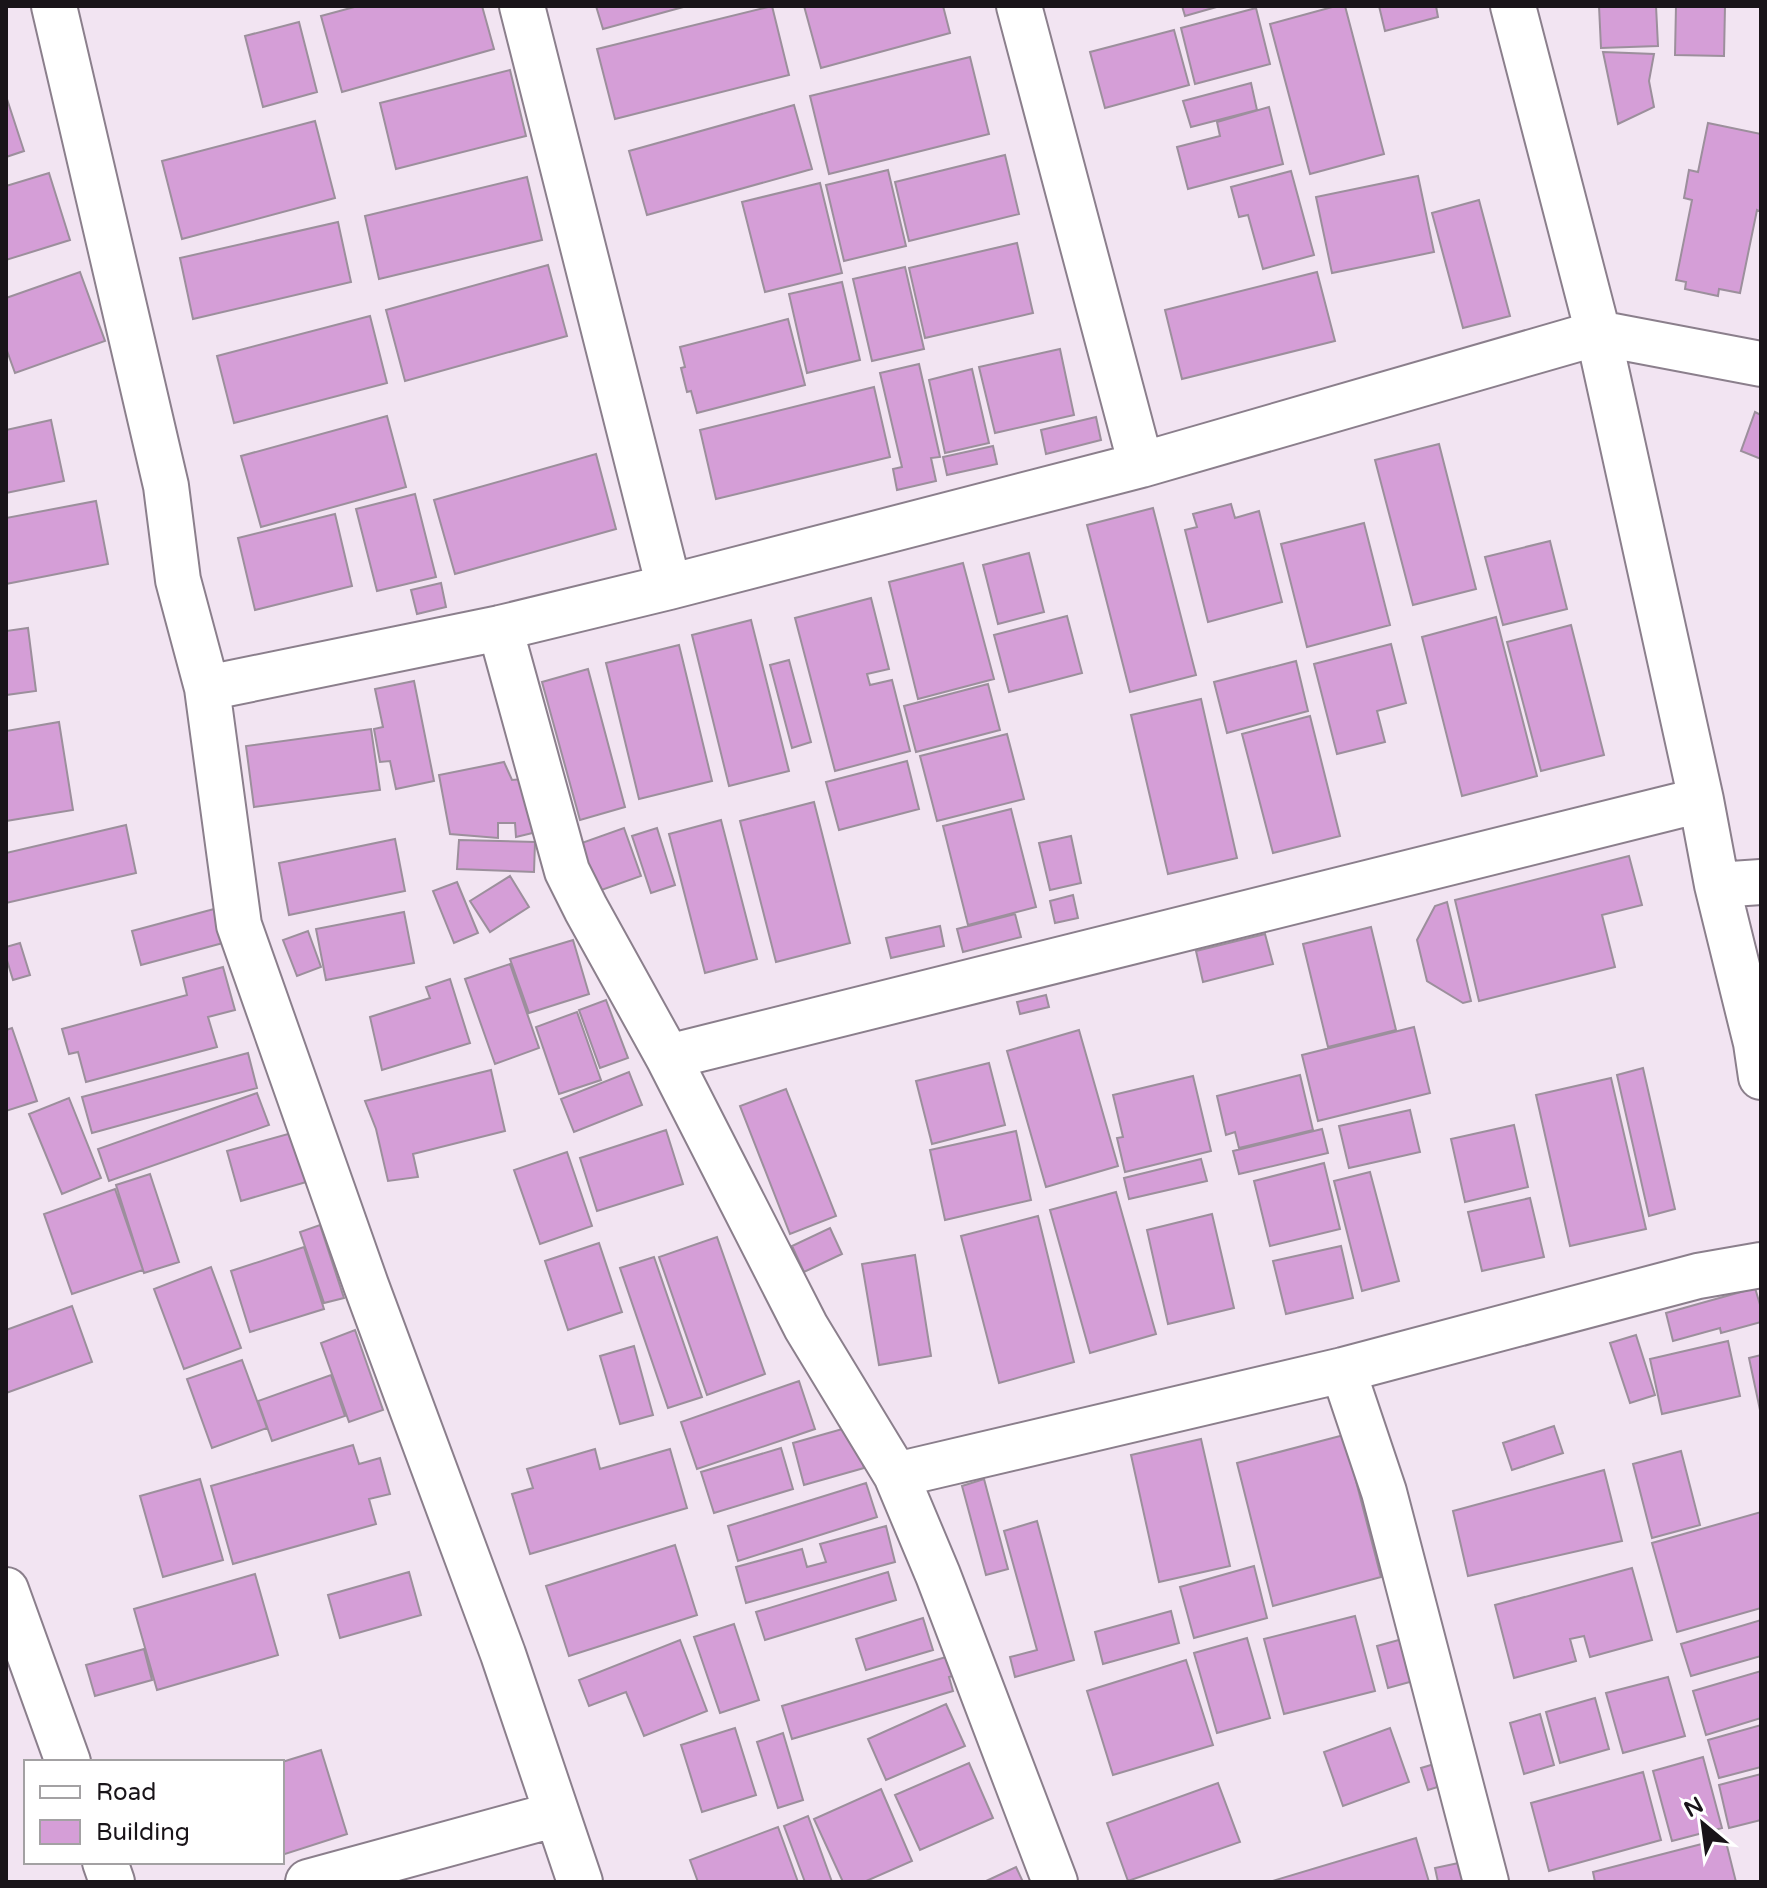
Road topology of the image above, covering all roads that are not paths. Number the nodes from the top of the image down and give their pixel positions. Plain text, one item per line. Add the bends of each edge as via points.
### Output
1 (54, 6) edge
2 (522, 6) edge
3 (1019, 6) edge
4 (1513, 6) edge
5 (1598, 333) junction
6 (1761, 364) edge
7 (1141, 465) junction
8 (669, 587) junction
9 (500, 628) junction
10 (207, 688) junction
11 (1701, 800) junction
12 (1761, 882) edge
13 (1717, 885) junction
14 (668, 1057) junction
15 (1761, 1077) edge
16 (1761, 1265) edge
17 (1343, 1370) junction
18 (896, 1475) junction
19 (6, 1590) edge
20 (67, 1760) edge
21 (557, 1814) junction
22 (308, 1882) edge
23 (580, 1882) edge
24 (1055, 1882) edge
25 (1486, 1882) edge

1 - 10 street via 166,486 178,580
2 - 8 street
3 - 7 street
4 - 5 street
5 - 6 street
5 - 7 street
5 - 11 street
7 - 8 street
8 - 9 street
9 - 10 street
9 - 14 street via 567,871
10 - 21 street via 239,925
11 - 13 street
11 - 14 street
12 - 13 street
13 - 15 street
14 - 18 street via 806,1327
16 - 17 street via 1698,1276
17 - 18 street
17 - 25 street via 1384,1492
18 - 24 street
19 - 20 street
21 - 22 street
21 - 23 street

